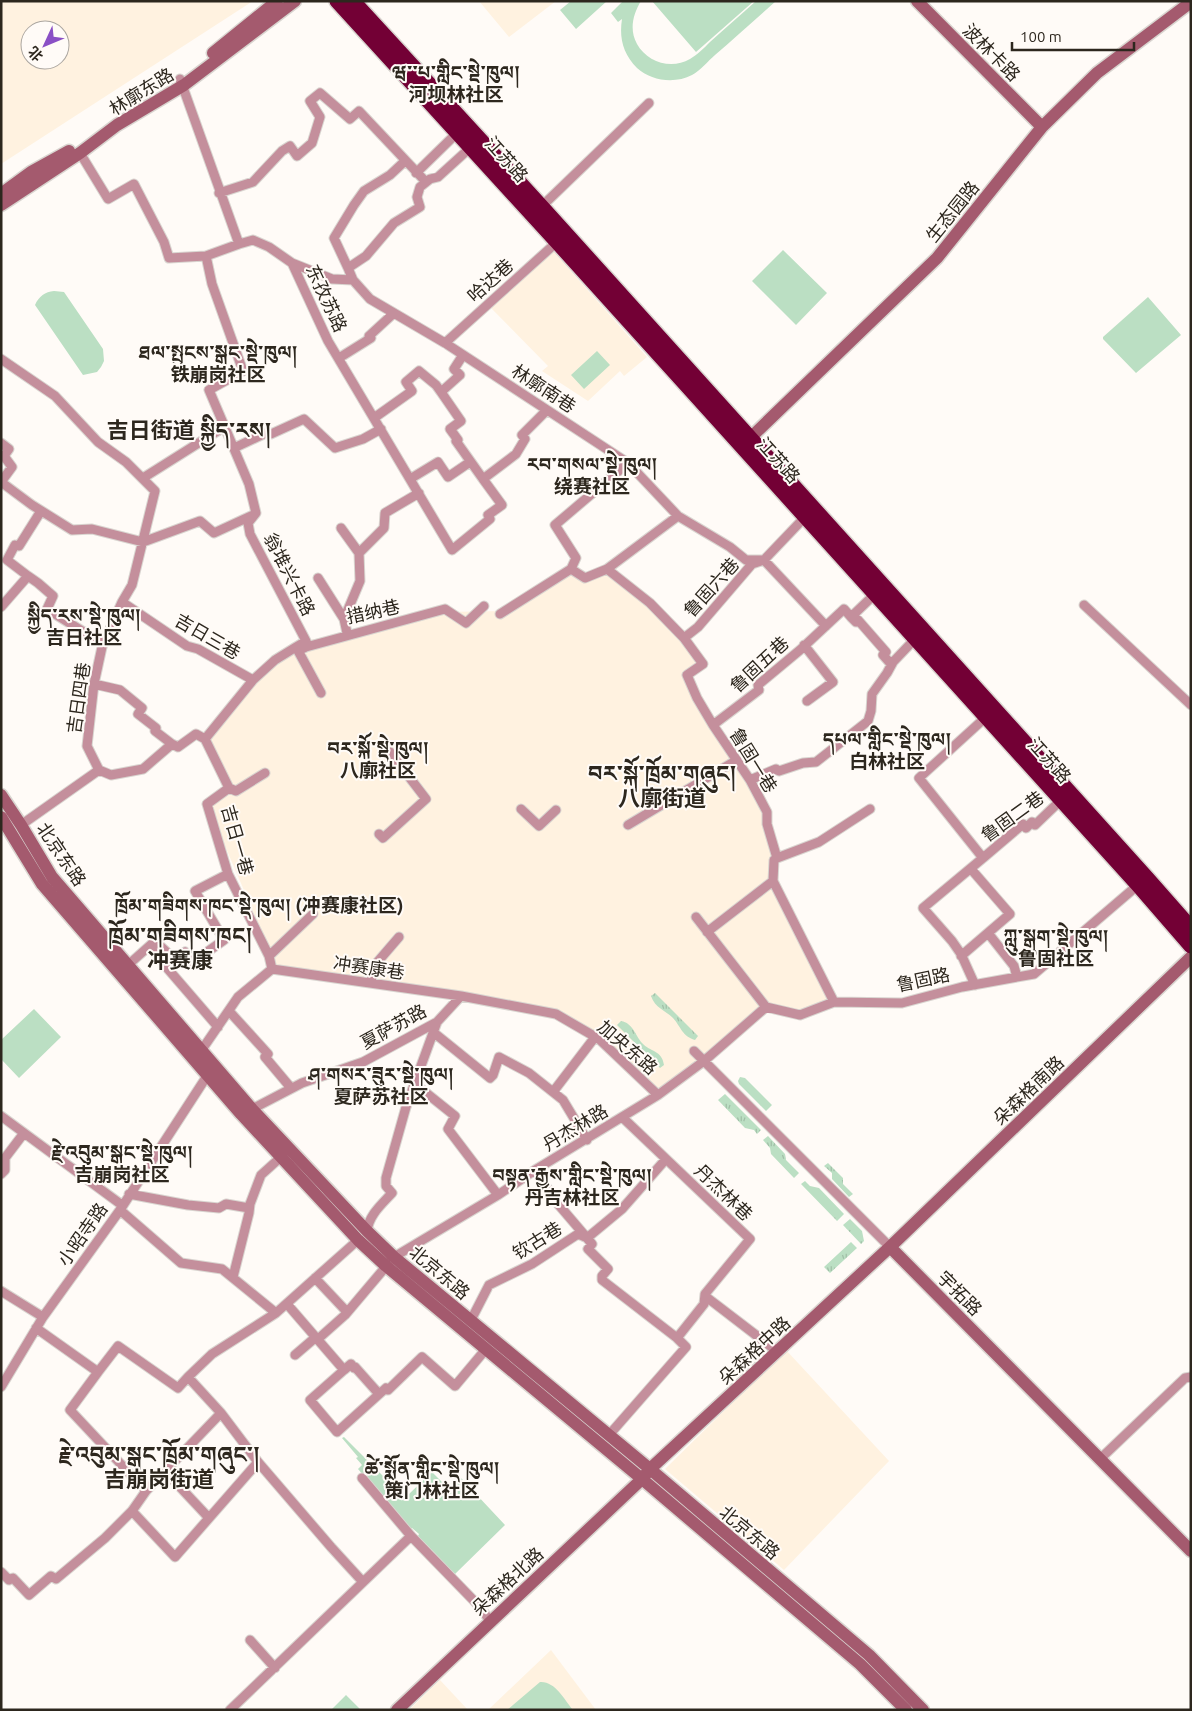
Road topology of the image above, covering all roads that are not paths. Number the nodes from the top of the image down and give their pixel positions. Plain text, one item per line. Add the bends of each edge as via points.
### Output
1 (278, 1) edge
2 (295, 1) edge
3 (337, 1) edge
4 (353, 1) edge
5 (917, 1) edge
6 (1190, 2) edge
7 (182, 82) junction
8 (649, 103) dead end
9 (1042, 126) junction
10 (457, 133) junction
11 (471, 147) junction
12 (80, 153) junction
13 (405, 161) junction
14 (416, 173) junction
15 (426, 182) junction
16 (220, 193) junction
17 (1, 194) edge
18 (1, 205) edge
19 (537, 211) junction
20 (557, 242) junction
21 (238, 244) junction
22 (206, 256) junction
23 (292, 262) junction
24 (348, 268) junction
25 (353, 280) junction
26 (394, 313) junction
27 (445, 343) junction
28 (464, 355) junction
29 (338, 358) junction
30 (1, 359) edge
31 (441, 392) junction
32 (546, 412) junction
33 (374, 418) junction
34 (530, 426) dead end
35 (224, 427) junction
36 (381, 429) junction
37 (1, 443) edge
38 (746, 443) junction
39 (234, 448) junction
40 (470, 462) junction
41 (628, 463) junction
42 (143, 478) junction
43 (410, 479) junction
44 (483, 479) junction
45 (1, 482) edge
46 (419, 493) junction
47 (41, 511) junction
48 (256, 513) junction
49 (678, 516) junction
50 (805, 517) junction
51 (342, 528) dead end
52 (143, 542) junction
53 (360, 553) junction
54 (764, 560) junction
55 (571, 569) junction
56 (607, 569) junction
57 (28, 576) junction
58 (318, 578) dead end
59 (875, 594) junction
60 (122, 602) junction
61 (1084, 605) dead end
62 (484, 606) dead end
63 (1, 607) edge
64 (446, 611) dead end
65 (500, 614) dead end
66 (851, 617) junction
67 (344, 619) junction
68 (826, 626) junction
69 (347, 633) junction
70 (684, 638) junction
71 (915, 639) junction
72 (306, 641) junction
73 (103, 644) junction
74 (804, 646) junction
75 (298, 648) junction
76 (892, 664) junction
77 (253, 680) junction
78 (94, 684) junction
79 (321, 692) dead end
80 (807, 701) dead end
81 (1191, 704) edge
82 (986, 717) junction
83 (713, 725) junction
84 (205, 739) junction
85 (172, 744) junction
86 (390, 752) dead end
87 (737, 760) junction
88 (99, 770) junction
89 (265, 773) dead end
90 (750, 780) junction
91 (229, 788) junction
92 (1, 796) edge
93 (1061, 800) junction
94 (521, 809) dead end
95 (870, 809) dead end
96 (556, 810) dead end
97 (1, 817) edge
98 (21, 825) junction
99 (628, 825) dead end
100 (379, 834) dead end
101 (777, 858) junction
102 (983, 858) junction
103 (972, 871) junction
104 (228, 874) junction
105 (773, 881) junction
106 (1138, 886) junction
107 (313, 914) dead end
108 (696, 917) dead end
109 (1191, 928) edge
110 (707, 932) junction
111 (988, 934) junction
112 (399, 938) dead end
113 (1191, 946) edge
114 (149, 947) junction
115 (269, 956) junction
116 (962, 956) junction
117 (1191, 957) edge
118 (128, 965) junction
119 (272, 969) junction
120 (1017, 978) junction
121 (371, 983) junction
122 (975, 985) junction
123 (461, 996) junction
124 (834, 1002) junction
125 (766, 1007) junction
126 (229, 1011) junction
127 (437, 1022) junction
128 (218, 1027) junction
129 (433, 1032) junction
130 (595, 1036) junction
131 (201, 1050) junction
132 (694, 1051) dead end
133 (704, 1061) junction
134 (207, 1076) junction
135 (415, 1084) junction
136 (291, 1088) junction
137 (553, 1092) junction
138 (658, 1095) junction
139 (252, 1109) junction
140 (1, 1116) edge
141 (622, 1117) junction
142 (24, 1133) junction
143 (586, 1140) junction
144 (281, 1157) junction
145 (666, 1159) junction
146 (535, 1170) junction
147 (1, 1174) edge
148 (129, 1194) junction
149 (498, 1195) junction
150 (121, 1208) junction
151 (249, 1208) junction
152 (362, 1236) junction
153 (587, 1238) junction
154 (890, 1247) junction
155 (390, 1261) junction
156 (233, 1277) junction
157 (315, 1278) junction
158 (1, 1291) edge
159 (705, 1296) junction
160 (287, 1304) junction
161 (347, 1312) junction
162 (276, 1314) junction
163 (43, 1317) junction
164 (471, 1320) junction
165 (36, 1328) junction
166 (317, 1338) junction
167 (678, 1338) junction
168 (486, 1348) junction
169 (778, 1352) junction
170 (295, 1355) dead end
171 (344, 1370) junction
172 (98, 1372) junction
173 (188, 1377) junction
174 (1191, 1377) edge
175 (1, 1387) edge
176 (379, 1394) junction
177 (222, 1413) junction
178 (609, 1435) junction
179 (1100, 1459) junction
180 (258, 1462) junction
181 (165, 1471) junction
182 (646, 1474) junction
183 (362, 1478) dead end
184 (146, 1492) junction
185 (132, 1511) junction
186 (209, 1518) junction
187 (411, 1536) junction
188 (1191, 1551) edge
189 (1, 1572) edge
190 (363, 1582) junction
191 (490, 1621) junction
192 (250, 1640) dead end
193 (275, 1668) junction
194 (230, 1710) edge
195 (397, 1710) edge
196 (906, 1710) edge
197 (923, 1710) edge

1 - 7 main road, 林廓东路
2 - 7 main road, 林廓东路
3 - 10 highway, 江苏路
4 - 19 highway, 江苏路
5 - 9 main road, 波林卡路
6 - 9 main road, 生态园路 via 1097,73
7 - 12 main road, 林廓东路
7 - 16 street
7 - 17 main road, 林廓东路 via 31,172
8 - 19 street
9 - 38 main road, 生态园路 via 937,258
10 - 11 highway, 江苏路
10 - 14 street
11 - 15 street via 438,178
11 - 19 highway, 江苏路
12 - 18 main road, 林廓东路
12 - 22 street via 108,199 134,184 169,258
13 - 14 street
13 - 16 street via 359,111 350,119 320,92 310,101 320,117 312,143 298,156 290,146 253,182
13 - 24 street, 林廓南巷 via 364,191 334,238
14 - 15 street
15 - 24 street via 420,187 417,198 420,207 394,223 366,256
16 - 21 street
19 - 20 highway, 江苏路
19 - 38 highway, 江苏路
20 - 27 street, 哈达巷
20 - 38 highway, 江苏路
21 - 22 street
21 - 23 street, 东孜苏路 via 252,240
22 - 35 street, 翁堆兴卡路 via 212,284 243,371 209,390
23 - 25 street via 332,278
23 - 29 street, 东孜苏路
24 - 25 street, 林廓南巷
25 - 26 street, 林廓南巷 via 370,299
26 - 27 street, 林廓南巷
26 - 29 street via 371,338
27 - 28 street, 林廓南巷
28 - 31 street via 454,369 460,375
28 - 32 street, 林廓南巷
29 - 33 street, 东孜苏路
30 - 42 street via 55,396 98,442
31 - 33 street via 419,371 406,382 412,392
31 - 40 street via 461,421 450,429
32 - 34 street
32 - 41 street, 林廓南巷
32 - 44 street via 522,435 525,439 516,454
33 - 36 street, 东孜苏路
35 - 39 street, 翁堆兴卡路
35 - 42 street
36 - 39 street via 335,448 304,419
36 - 43 street, 东孜苏路
37 - 45 street via 9,449 4,456 12,467
38 - 50 highway, 江苏路
38 - 109 highway, 江苏路
39 - 48 street, 翁堆兴卡路 via 249,484
40 - 43 street via 448,477 438,462
40 - 44 street
41 - 49 street, 林廓南巷
41 - 55 street via 555,525 576,558
42 - 52 street, 吉日四巷 via 155,491
43 - 46 street, 东孜苏路
44 - 46 street, 东孜苏路 via 502,505 452,550
45 - 47 street
46 - 53 street via 385,513 384,528
47 - 52 street via 72,530 92,529
47 - 57 street via 8,560
48 - 52 street via 214,532 200,521
48 - 72 street, 翁堆兴卡路 via 248,523 250,534
49 - 54 street, 林廓南巷 via 746,560
49 - 56 street
50 - 54 street, 鲁固六巷
50 - 59 highway, 江苏路
51 - 53 street
52 - 60 street, 吉日四巷 via 132,585
53 - 67 street via 360,581
54 - 68 street
54 - 70 street, 鲁固六巷 via 752,564 698,627
55 - 56 street via 585,578
55 - 65 street
56 - 70 street via 650,603
57 - 63 street
57 - 73 street via 53,596 47,609
58 - 67 street
59 - 66 street
59 - 71 highway, 江苏路
60 - 73 street, 吉日四巷
60 - 77 street, 吉日三巷 via 186,646 198,649
61 - 81 street
62 - 75 street via 466,623 445,609
64 - 69 street, 措纳巷
66 - 68 street, 鲁固五巷 via 844,609
66 - 76 street via 856,622 858,620 886,652 883,655
67 - 69 street
68 - 74 street, 鲁固五巷
69 - 72 street, 措纳巷
70 - 83 street, 鲁固一巷 via 703,664 687,675
71 - 76 street
71 - 82 highway, 江苏路
72 - 75 street, 翁堆兴卡路
73 - 78 street, 吉日四巷
74 - 80 street via 832,682
74 - 83 street, 鲁固五巷 via 758,685 759,690
75 - 77 street via 275,660
75 - 79 street
76 - 90 street via 872,694 868,721 816,762 776,769
77 - 84 street
78 - 85 street via 120,690 142,708 138,714
78 - 88 street, 吉日四巷 via 87,746
82 - 93 highway, 江苏路
82 - 102 street, 鲁固二巷 via 919,778
83 - 87 street, 鲁固一巷
84 - 85 street via 196,734 178,747
84 - 91 street, 吉日一巷
85 - 88 street via 143,769 111,776
86 - 100 street via 426,799 383,838
87 - 90 street, 鲁固一巷
87 - 99 street
88 - 98 street
89 - 91 street via 236,791
90 - 101 street, 鲁固一巷 via 767,812 767,824
91 - 104 street, 吉日一巷 via 207,804
92 - 98 main road, 北京东路
93 - 102 street, 鲁固二巷 via 1034,825 1032,822 1026,828 1023,824
93 - 106 highway, 江苏路
94 - 96 street via 539,826
95 - 101 street via 819,842
97 - 134 main road, 北京东路 via 42,884
98 - 118 main road, 北京东路 via 52,877
101 - 105 street, 鲁固一巷 via 774,860
102 - 103 street, 鲁固二巷
103 - 111 street via 1010,914
103 - 116 street, 鲁固二巷 via 923,908
104 - 114 street via 195,891 224,940 194,962 185,952 174,959 156,941
104 - 115 street, 吉日一巷
105 - 110 street
105 - 124 street
106 - 113 highway, 江苏路
106 - 120 street, 鲁固路 via 1034,974
107 - 115 street
108 - 110 street
110 - 125 street
111 - 116 street
111 - 120 street via 1014,966
112 - 121 street via 374,966
114 - 118 street
114 - 128 street
115 - 119 street, 吉日一巷
116 - 122 street, 鲁固二巷
117 - 154 main road, 朵森格南路
118 - 131 main road, 北京东路
119 - 121 street, 冲赛康巷
119 - 126 street via 238,996
120 - 122 street, 鲁固路
121 - 123 street, 冲赛康巷
122 - 124 street, 鲁固路 via 902,1002
123 - 127 street, 夏萨苏路
123 - 130 street, 加央东路 via 556,1014
124 - 125 street, 鲁固路 via 800,1016
125 - 133 street
126 - 128 street
126 - 136 street via 268,1054 265,1058
127 - 129 street
127 - 136 street, 夏萨苏路 via 363,1062
128 - 131 street
129 - 135 street
129 - 137 street via 490,1078 499,1057 529,1073
130 - 137 street
130 - 138 street, 加央东路
131 - 139 main road, 北京东路
132 - 133 street, 宇拓路
133 - 138 street, 丹杰林路
133 - 154 street, 宇拓路
134 - 144 main road, 北京东路
134 - 148 street, 小昭寺路
135 - 149 street via 455,1116 448,1130
135 - 152 street via 386,1178 386,1186 392,1193 372,1216
136 - 139 street, 夏萨苏路
137 - 143 street via 563,1100
138 - 141 street, 丹杰林路
139 - 152 main road, 北京东路
140 - 142 street
141 - 143 street, 丹杰林路
141 - 145 street, 丹杰林巷
142 - 147 street via 5,1158 5,1170
142 - 150 street
143 - 146 street, 丹杰林路
144 - 151 street via 261,1175
144 - 152 main road, 北京东路
145 - 153 street via 622,1209
145 - 159 street, 丹杰林巷 via 750,1239
146 - 149 street, 丹杰林路
146 - 153 street, 钦古巷
148 - 150 street, 小昭寺路
148 - 151 street via 181,1204 219,1208 226,1204
149 - 155 street, 丹杰林路
150 - 156 street via 181,1263 222,1269
150 - 163 street, 小昭寺路
151 - 156 street
152 - 155 main road, 北京东路
152 - 157 street
153 - 164 street, 钦古巷 via 578,1234 532,1264 489,1285
153 - 167 street via 592,1244 588,1249 608,1269 602,1280
154 - 169 main road, 朵森格中路
154 - 179 main road, 宇拓路
155 - 161 street, 丹杰林路
155 - 164 main road, 北京东路
155 - 168 main road, 北京东路
156 - 162 street
157 - 160 street
157 - 161 street
158 - 163 street
159 - 167 street, 丹杰林巷 via 704,1304
159 - 169 street
160 - 162 street
160 - 166 street
161 - 166 street, 丹杰林路
162 - 173 street via 212,1354
163 - 165 street, 小昭寺路
164 - 178 main road, 北京东路
165 - 172 street
165 - 175 street, 小昭寺路
166 - 170 street, 丹杰林路
166 - 171 street
167 - 178 street via 686,1347
168 - 176 street via 455,1386 422,1357 388,1390 386,1388
168 - 182 main road, 北京东路
169 - 182 main road, 朵森格中路
171 - 176 street via 351,1364
171 - 176 street via 310,1400 337,1432
172 - 173 street via 118,1346 178,1388
172 - 184 street via 70,1410
173 - 177 street
174 - 179 street via 1185,1378
177 - 180 street
177 - 181 street
178 - 182 main road, 北京东路
179 - 188 main road, 宇拓路
180 - 186 street
180 - 190 street
181 - 184 street
181 - 186 street
182 - 191 main road, 朵森格北路
182 - 196 main road, 北京东路 via 860,1664
182 - 197 main road, 北京东路 via 869,1655
183 - 187 street
184 - 185 street
185 - 186 street via 175,1556
185 - 189 street via 56,1579 51,1576 28,1595 13,1578 9,1580
187 - 190 street
187 - 191 street
190 - 193 street
191 - 195 main road, 朵森格北路
192 - 193 street
193 - 194 street

